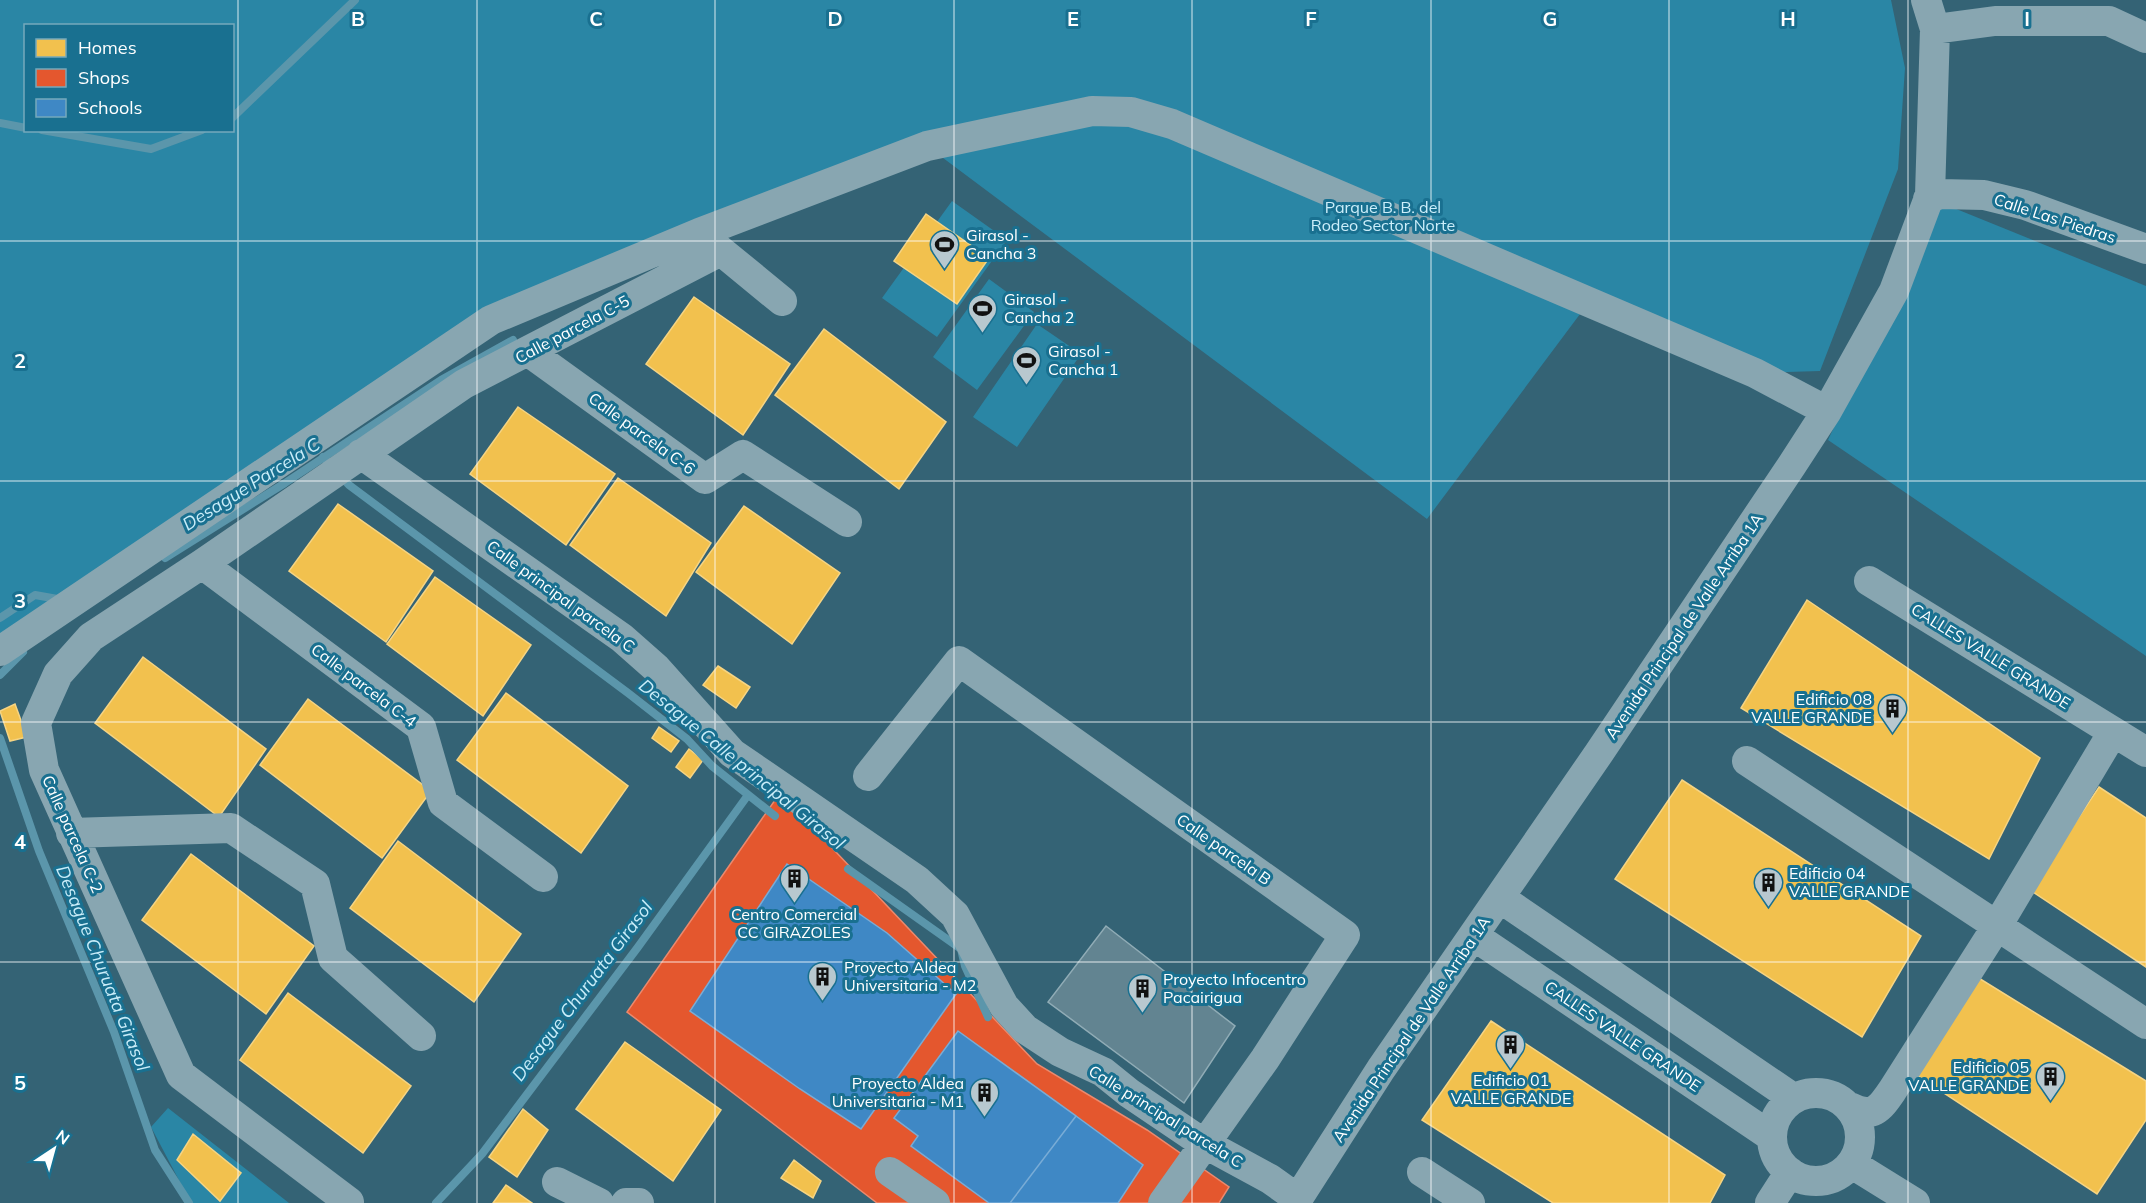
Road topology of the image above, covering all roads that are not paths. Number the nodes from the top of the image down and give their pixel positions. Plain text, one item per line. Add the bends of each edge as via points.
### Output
1 (1926, 0) edge
2 (2119, 0) edge
3 (1935, 28) junction
4 (2138, 34) edge
5 (1928, 200) junction
6 (2146, 249) edge
7 (782, 301) dead end
8 (529, 352) junction
9 (1827, 411) junction
10 (361, 454) junction
11 (847, 522) dead end
12 (202, 564) junction
13 (1869, 581) dead end
14 (0, 651) edge
15 (2113, 732) junction
16 (2146, 752) edge
17 (1747, 762) dead end
18 (868, 776) dead end
19 (72, 833) junction
20 (543, 877) dead end
21 (1500, 898) junction
22 (1996, 926) junction
23 (1474, 936) junction
24 (2146, 1024) edge
25 (421, 1036) dead end
26 (1793, 1098) junction
27 (1850, 1107) junction
28 (1772, 1137) junction
29 (1205, 1144) junction
30 (1852, 1164) junction
31 (890, 1172) dead end
32 (1422, 1172) dead end
33 (1790, 1172) junction
34 (557, 1182) dead end
35 (1296, 1201) edge
36 (349, 1202) edge
37 (599, 1203) edge
38 (627, 1203) edge
39 (639, 1203) edge
40 (935, 1203) edge
41 (1163, 1203) edge
42 (1470, 1203) edge
43 (1770, 1203) edge
44 (1915, 1203) edge

1 - 3 street, Avenida Principal de Valle Arriba 1A
2 - 4 street
3 - 4 street via 1995,21 2109,21
3 - 5 street, Avenida Principal de Valle Arriba 1A
5 - 6 street, Calle Las Piedras via 1940,194 1984,195 2025,205
5 - 9 street, Avenida Principal de Valle Arriba 1A via 1894,291
7 - 8 street, Calle parcela C-5 via 721,251
8 - 10 street, Calle parcela C-5 via 464,384
8 - 11 street, Calle parcela C-6 via 705,479 743,455
9 - 14 street via 1733,364 1172,124 1131,112 1092,111 927,146 699,233 490,320
9 - 21 street, Avenida Principal de Valle Arriba 1A
10 - 12 street, Calle parcela C-2
10 - 29 street, Calle principal parcela C via 622,638 656,668 732,753 917,880 955,915 1004,1006 1025,1029 1060,1053 1103,1072
12 - 19 street, Calle parcela C-2 via 91,637 58,674 36,723 44,770
12 - 20 street, Calle parcela C-4 via 421,727 442,802
13 - 15 street, CALLES VALLE GRANDE
15 - 16 street, CALLES VALLE GRANDE
15 - 22 street
17 - 22 street
18 - 29 street, Calle parcela B via 959,661 1345,935
19 - 25 street via 231,828 315,884 333,958
19 - 36 street, Calle parcela C-2 via 181,1075
21 - 23 street, Avenida Principal de Valle Arriba 1A
21 - 26 street
22 - 24 street
22 - 27 street via 1879,1108 1868,1113
23 - 28 street, CALLES VALLE GRANDE
23 - 35 street, Avenida Principal de Valle Arriba 1A
26 - 27 street via 1823,1092
26 - 28 street via 1774,1122
27 - 30 street via 1861,1135
28 - 33 street via 1780,1163
29 - 35 street, Calle principal parcela C via 1270,1179
29 - 41 street, Calle parcela B
30 - 33 street via 1842,1173 1822,1180 1802,1179
30 - 44 street
31 - 40 street
32 - 42 street
33 - 43 street
34 - 37 street
38 - 39 street

